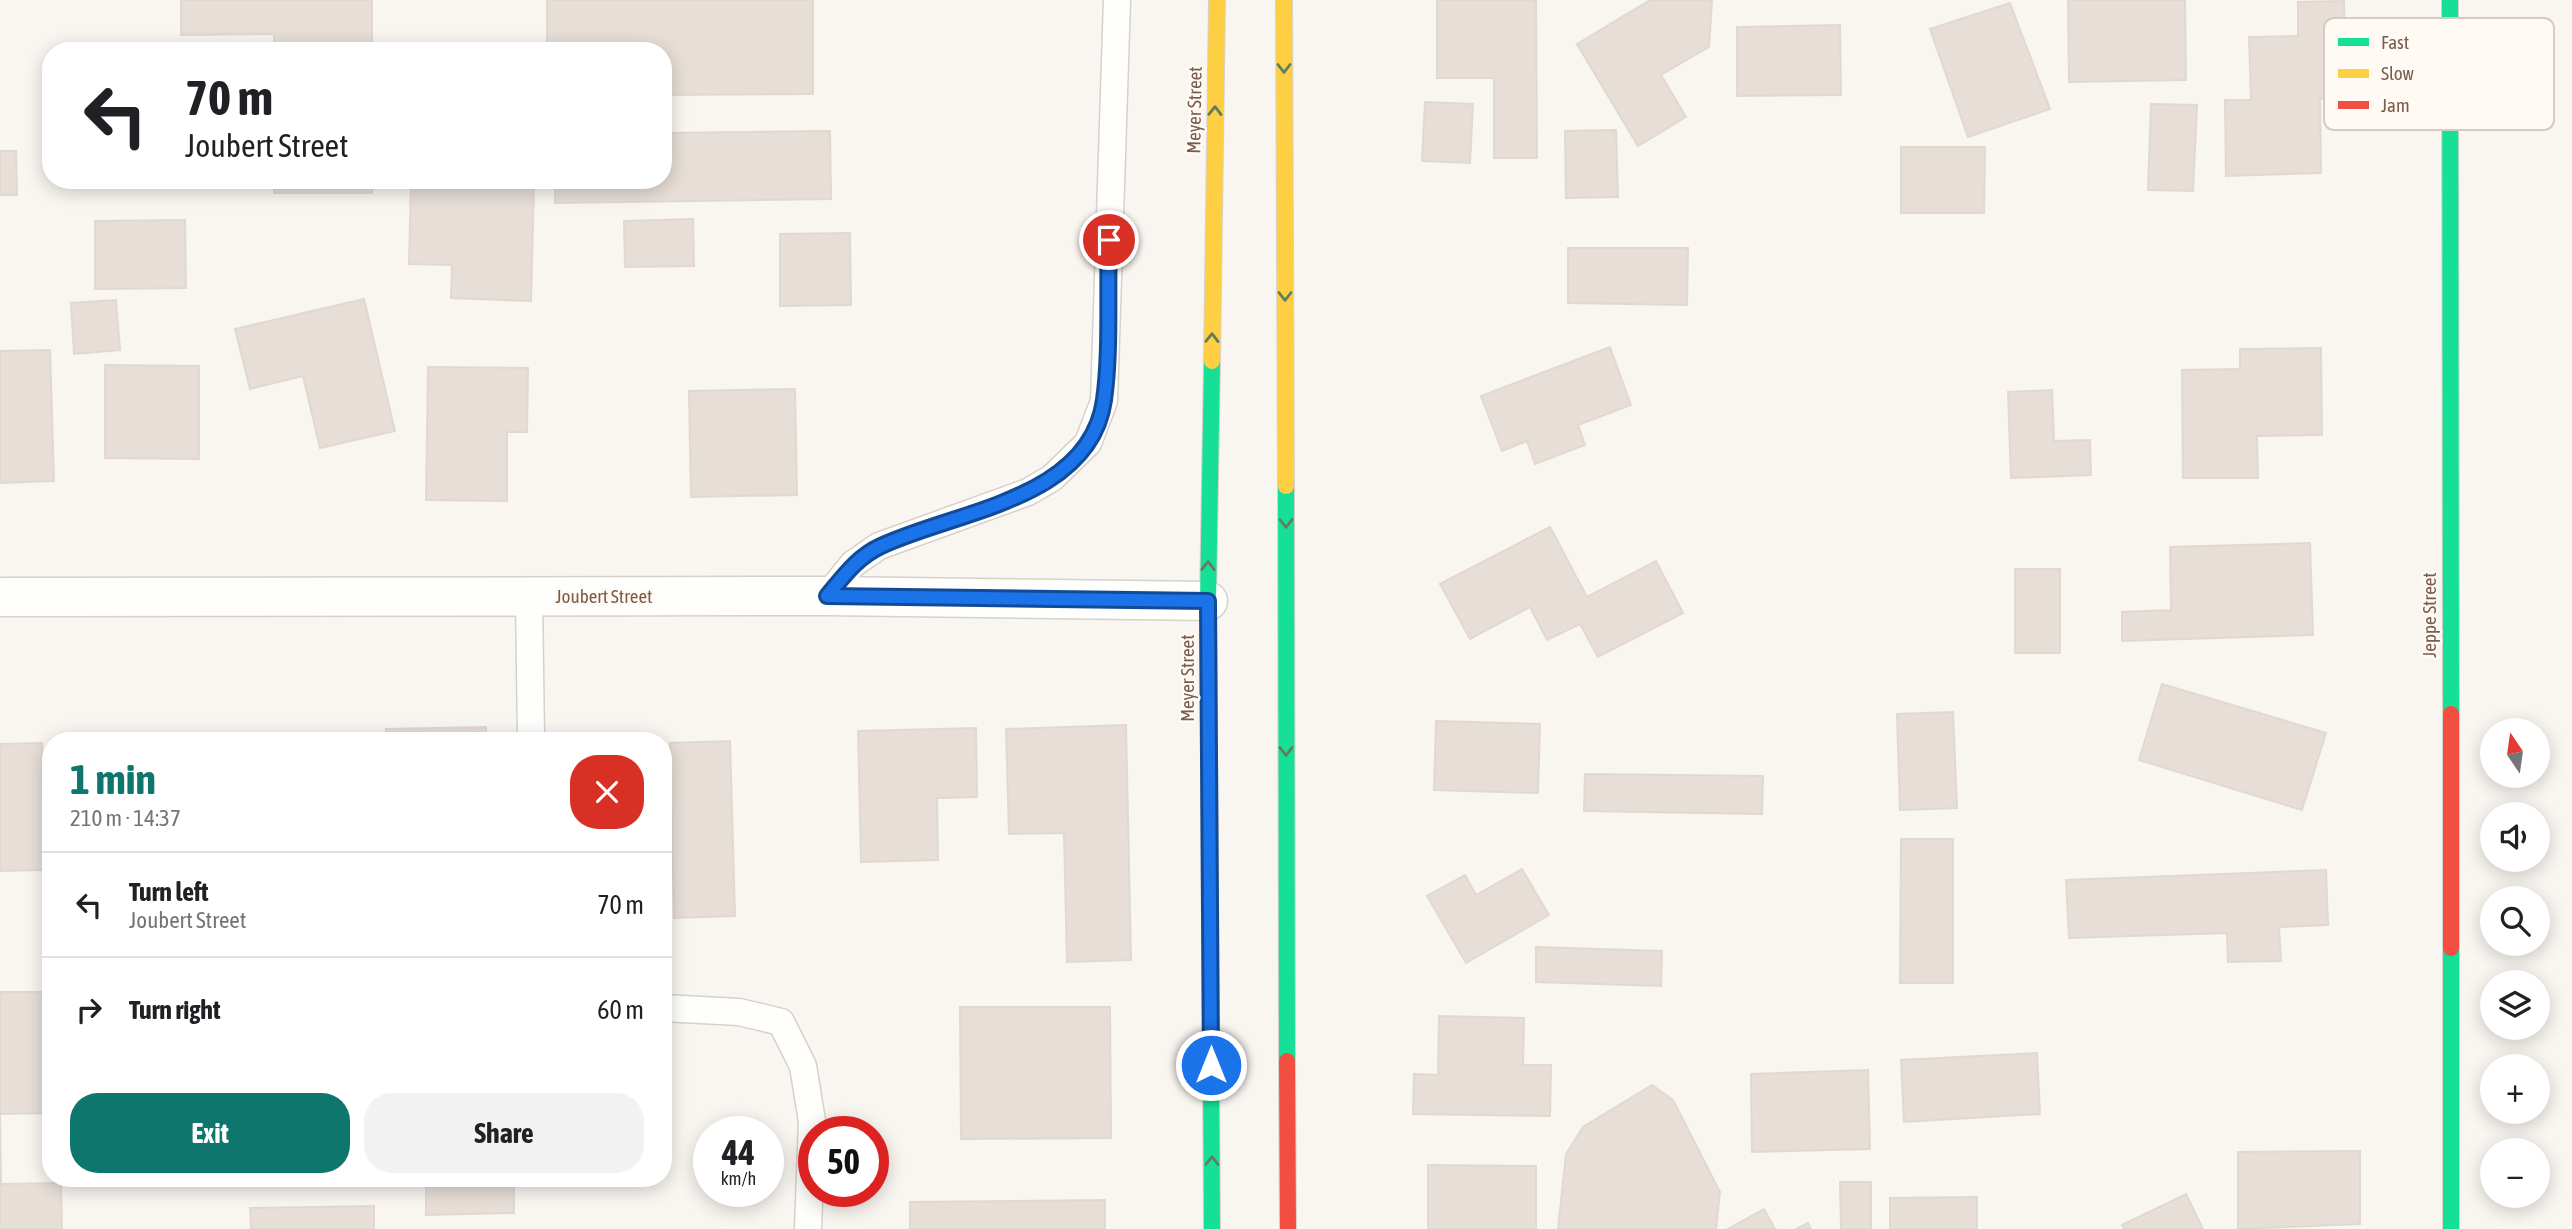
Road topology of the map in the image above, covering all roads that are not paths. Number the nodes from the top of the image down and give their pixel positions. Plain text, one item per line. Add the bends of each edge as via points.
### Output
1 (1116, 0) edge
2 (1217, 0) edge
3 (1284, 0) edge
4 (2450, 0) edge
5 (2450, 18) edge
6 (2450, 130) edge
7 (529, 596) junction
8 (827, 596) junction
9 (0, 597) edge
10 (1208, 601) junction
11 (531, 732) edge
12 (672, 1008) edge
13 (808, 1229) edge
14 (1212, 1229) edge
15 (1288, 1229) edge
16 (2451, 1229) edge

1 - 8 lane via 1104,401 1088,443 1069,465 1028,492 879,546 853,564
10 -> 2 main road, Meyer Street
3 -> 15 main road
4 - 5 main road, Jeppe Street
6 - 16 main road, Jeppe Street
7 - 8 street, Joubert Street
7 - 9 street, Joubert Street
7 - 11 lane
8 - 10 street, Joubert Street
14 -> 10 main road, Meyer Street
12 - 13 lane via 739,1012 781,1022 803,1066 813,1121

